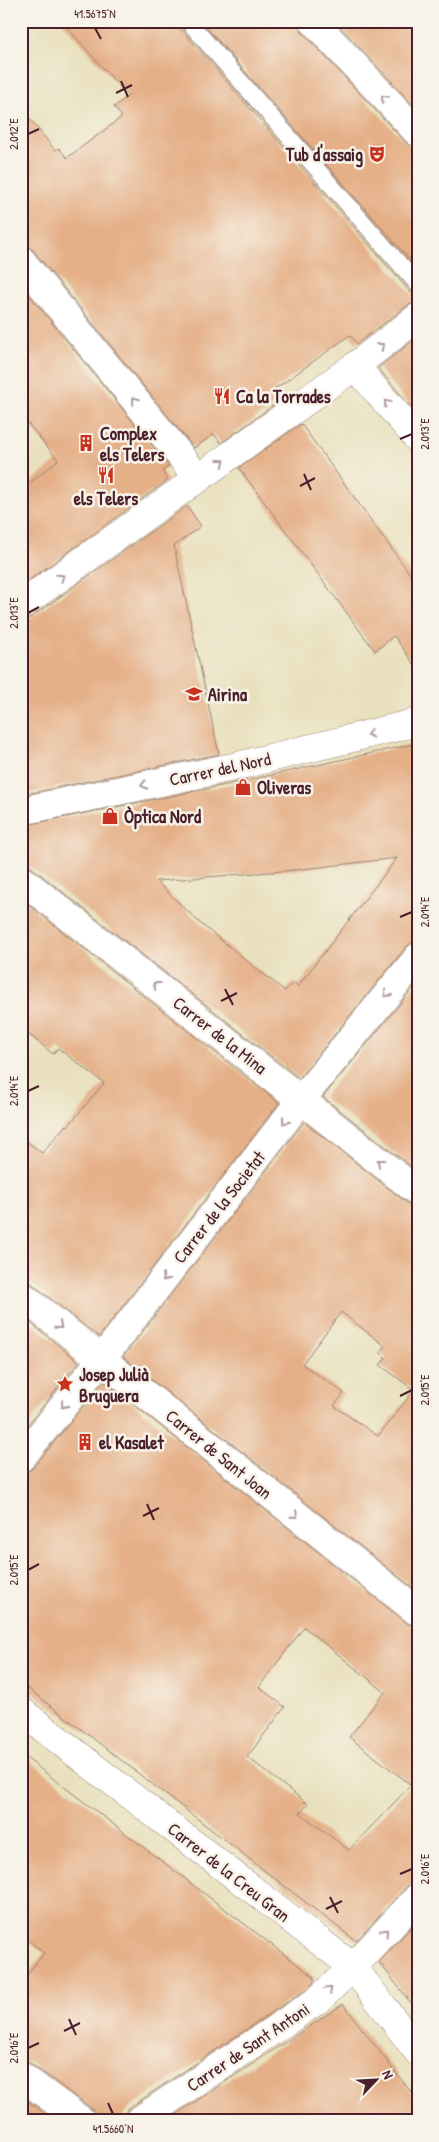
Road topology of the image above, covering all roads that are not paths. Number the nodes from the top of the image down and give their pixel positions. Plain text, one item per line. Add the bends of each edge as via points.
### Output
1 (188, 21) edge
2 (313, 21) edge
3 (418, 133) edge
4 (21, 260) edge
5 (418, 286) edge
6 (418, 317) edge
7 (356, 366) junction
8 (418, 439) edge
9 (198, 480) junction
10 (21, 605) edge
11 (418, 722) edge
12 (21, 811) edge
13 (21, 879) edge
14 (418, 957) edge
15 (301, 1100) junction
16 (418, 1192) edge
17 (21, 1295) edge
18 (101, 1360) junction
19 (21, 1458) edge
20 (418, 1612) edge
21 (21, 1711) edge
22 (418, 1897) edge
23 (353, 1967) junction
24 (418, 2052) edge
25 (21, 2076) edge
26 (82, 2121) edge
27 (138, 2121) edge

1 - 5 lane
3 -> 2 street
9 -> 4 street
7 -> 6 street
8 -> 7 street
9 -> 7 street
10 -> 9 street
11 -> 12 street, Carrer del Nord
15 -> 13 street, Carrer de la Mina
14 -> 15 street, Carrer de la Societat
16 -> 15 street, Carrer de la Mina
15 -> 18 street, Carrer de la Societat
17 -> 18 street, Carrer de Sant Joan
18 -> 19 street, Carrer de la Societat
18 -> 20 street, Carrer de Sant Joan
21 - 23 street, Carrer de la Creu Gran
23 -> 22 street, Carrer de Sant Antoni
23 - 24 street, Carrer de la Creu Gran
27 -> 23 street, Carrer de Sant Antoni via 318,2000
25 - 26 street

